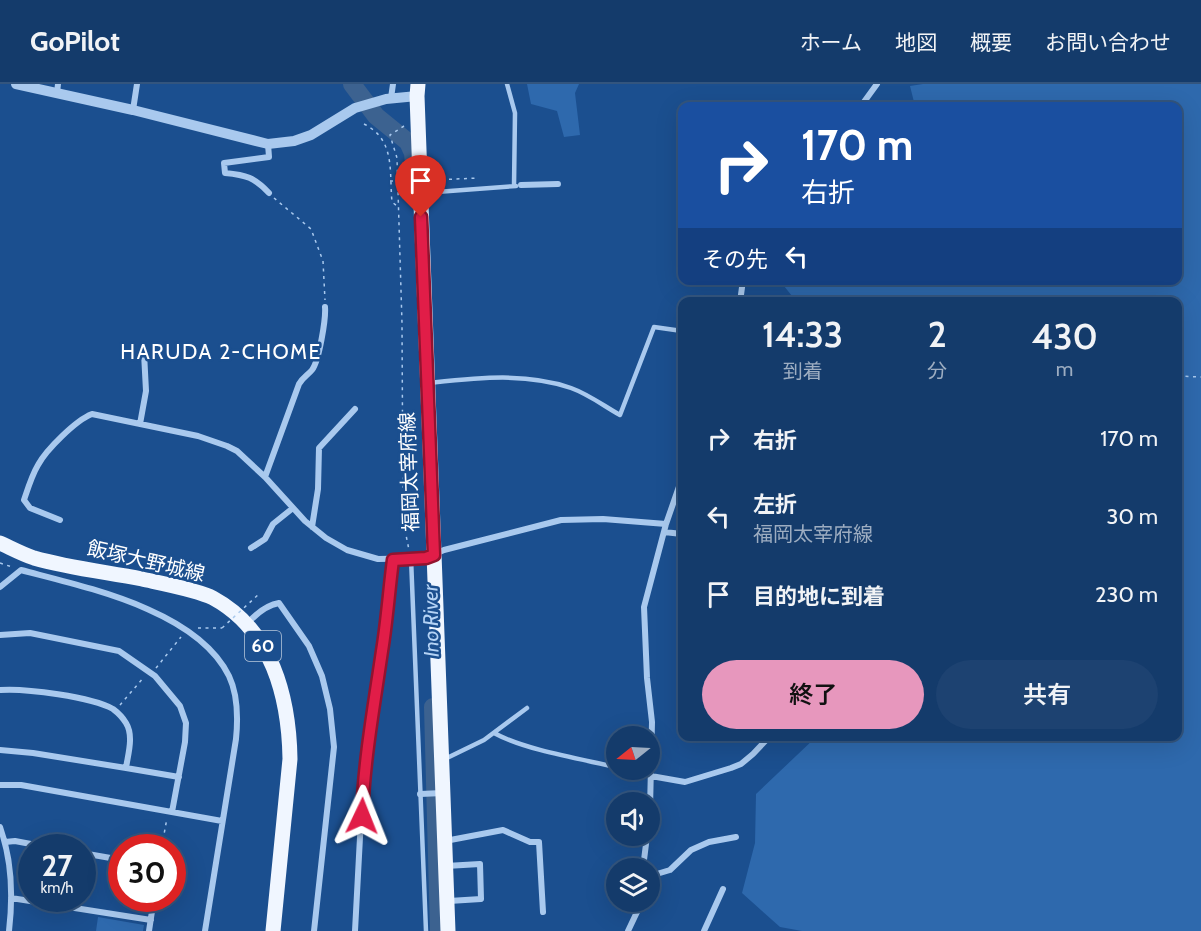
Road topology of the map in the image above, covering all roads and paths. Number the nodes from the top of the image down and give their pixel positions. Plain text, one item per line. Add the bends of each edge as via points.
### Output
1 (16, 84) edge
2 (137, 84) edge
3 (393, 84) edge
4 (507, 84) edge
5 (877, 84) edge
6 (58, 89) edge
7 (418, 90) edge
8 (391, 98) junction
9 (864, 102) edge
10 (133, 110) junction
11 (409, 123) dead end
12 (364, 124) dead end
13 (268, 144) junction
14 (479, 178) dead end
15 (390, 181) junction
16 (558, 184) dead end
17 (518, 186) junction
18 (269, 193) joint
19 (420, 193) junction
20 (398, 206) junction
21 (325, 307) joint
22 (678, 330) edge
23 (144, 352) dead end
24 (1182, 376) edge
25 (1201, 377) edge
26 (427, 383) junction
27 (355, 409) dead end
28 (140, 424) junction
29 (265, 477) junction
30 (678, 490) edge
31 (293, 508) junction
32 (60, 520) dead end
33 (666, 524) junction
34 (312, 527) junction
35 (664, 532) junction
36 (678, 534) edge
37 (0, 543) edge
38 (251, 548) dead end
39 (434, 555) junction
40 (411, 558) junction
41 (393, 560) junction
42 (0, 563) edge
43 (21, 570) junction
44 (0, 587) edge
45 (259, 594) dead end
46 (247, 624) junction
47 (186, 631) junction
48 (0, 635) edge
49 (151, 673) junction
50 (0, 690) edge
51 (527, 708) dead end
52 (115, 710) junction
53 (652, 726) edge
54 (494, 733) junction
55 (765, 741) edge
56 (0, 750) edge
57 (441, 758) junction
58 (606, 765) edge
59 (126, 768) junction
60 (179, 777) junction
61 (660, 778) edge
62 (0, 785) edge
63 (441, 793) junction
64 (420, 794) junction
65 (170, 812) junction
66 (222, 821) junction
67 (0, 827) edge
68 (165, 834) edge
69 (736, 837) dead end
70 (444, 841) junction
71 (5, 842) junction
72 (18, 842) edge
73 (445, 866) junction
74 (660, 873) edge
75 (723, 888) dead end
76 (11, 898) junction
77 (447, 901) junction
78 (151, 912) edge
79 (543, 912) dead end
80 (637, 912) edge
81 (150, 920) junction
82 (9, 931) edge
83 (149, 931) edge
84 (205, 931) edge
85 (273, 931) edge
86 (314, 931) edge
87 (355, 931) edge
88 (426, 931) edge
89 (448, 931) edge
90 (628, 931) edge
91 (704, 931) edge

1 - 6 street
2 - 10 street
3 - 8 street
4 - 17 lane via 515,113
5 - 9 street
6 - 10 street
7 - 8 street
7 - 19 main road, 福岡太宰府線
8 - 13 street via 356,108 311,135
10 - 13 street
11 - 20 path via 390,135 396,158
12 - 15 path via 374,129 387,149
13 - 18 street via 269,157 224,163 225,173 245,175
14 - 15 path, bridge
15 - 20 path via 392,202
16 - 17 street
17 - 19 lane
18 - 21 path via 311,229 323,261
19 - 26 main road, 福岡太宰府線
20 - 40 path via 403,520
21 - 29 street via 316,362 299,384
22 - 26 lane via 654,327 620,415 572,389 538,380 479,377
23 - 28 street via 146,391
24 - 25 path
26 - 39 main road, 福岡太宰府線
27 - 34 street via 318,448 318,489
28 - 29 street via 226,446
28 - 32 street via 92,414 44,456 24,500 30,508
29 - 31 street
30 - 33 street
31 - 34 street
31 - 38 street via 273,524 265,539
33 - 35 street
33 - 39 street via 561,520
34 - 41 street via 346,550
35 - 36 street
35 - 53 street via 644,607
37 - 46 main road, 飯塚大野城線 / 60 via 33,558 162,583 212,597
39 - 40 street
39 - 57 main road, 福岡太宰府線
40 - 41 street
40 - 64 lane
41 - 87 street via 363,781
42 - 43 path
43 - 44 street
43 - 47 street via 115,596
45 - 47 path, bridge via 222,628
46 - 85 main road, 飯塚大野城線 / 60 via 267,653 279,681 290,734
46 - 86 street via 279,603 309,646 327,691 334,747
47 - 49 path
47 - 66 street via 206,646 230,677 238,716
48 - 49 street via 30,633 120,651
49 - 52 path
49 - 60 street via 180,706 186,723
50 - 52 street via 17,688 47,693
51 - 54 lane
52 - 59 street via 127,724 130,740
54 - 57 lane
54 - 58 lane
55 - 61 street via 741,764 731,768 685,782
56 - 59 street
57 - 63 main road, 福岡太宰府線
59 - 60 street
60 - 65 street
62 - 65 street via 21,785
63 - 64 street
63 - 70 main road, 福岡太宰府線
64 - 88 lane
65 - 66 street
65 - 68 path
66 - 84 street
67 - 71 street
69 - 74 street via 691,850 670,870
70 - 73 main road, 福岡太宰府線
70 - 79 street via 503,830 539,842
71 - 72 street
71 - 76 street
73 - 77 main road, 福岡太宰府線
73 - 77 street via 480,864 481,899
75 - 91 street
76 - 81 street
76 - 82 street
77 - 89 main road, 福岡太宰府線
78 - 81 street
80 - 90 street
81 - 83 street

